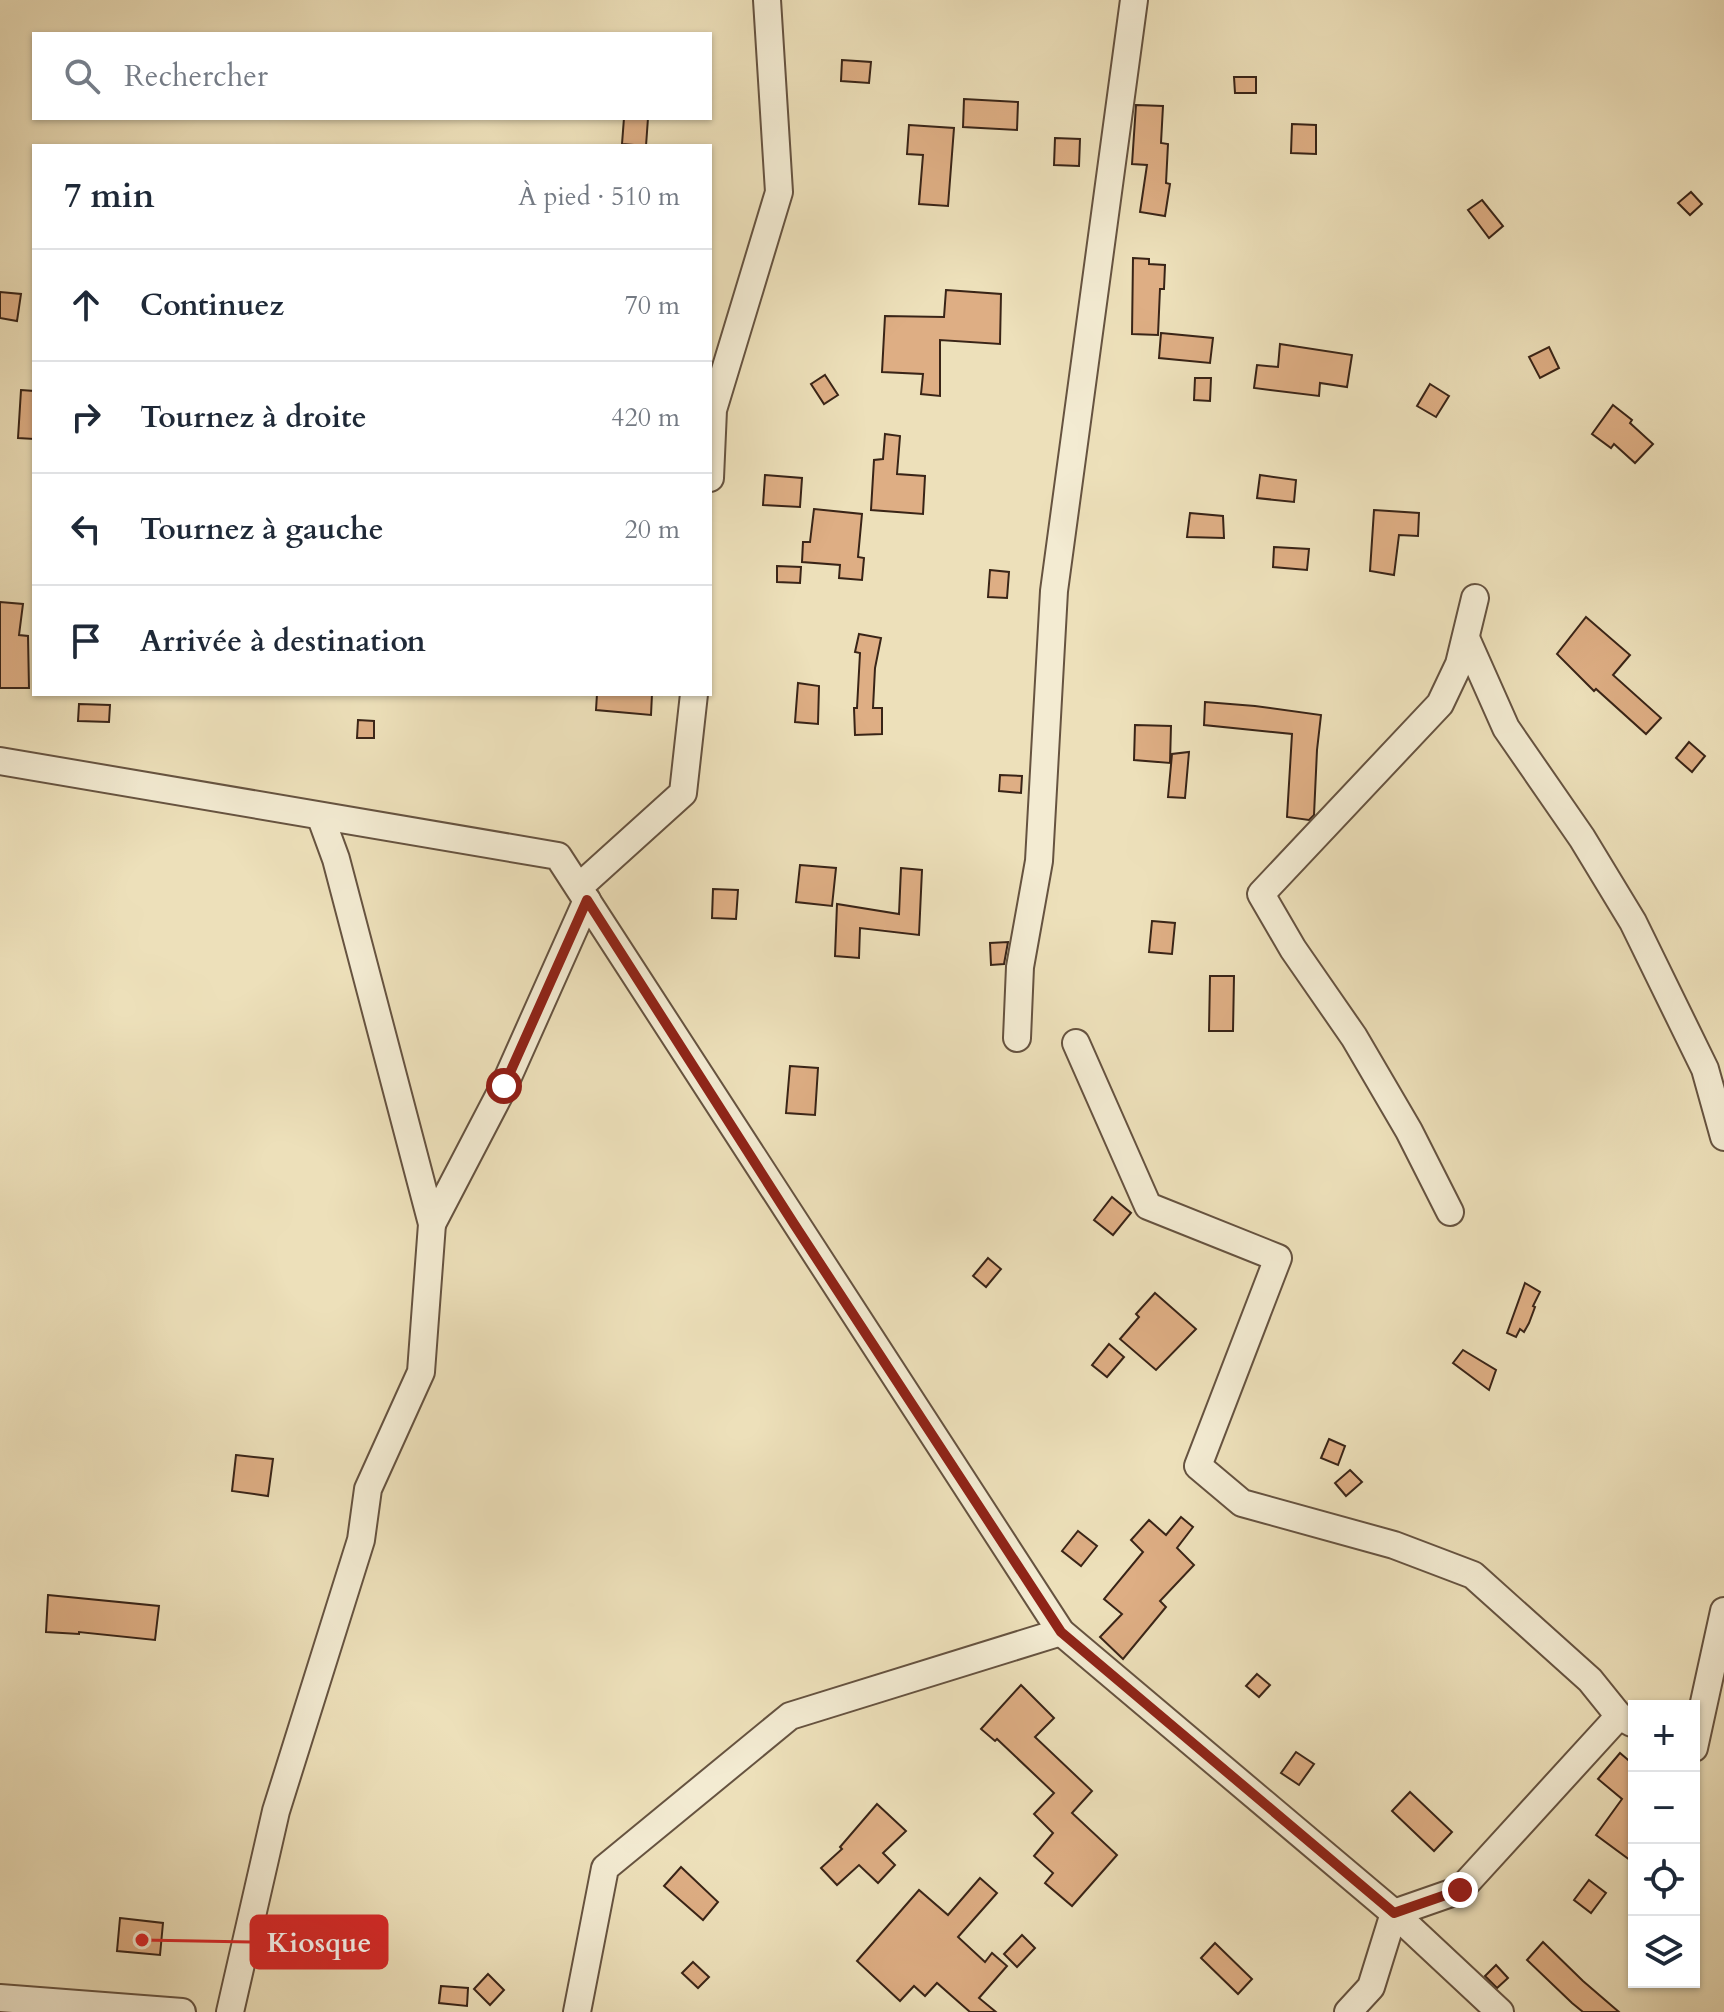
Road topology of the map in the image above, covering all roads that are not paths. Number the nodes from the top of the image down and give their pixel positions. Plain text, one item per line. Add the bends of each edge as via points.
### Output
1 (767, 0) edge
2 (1134, 0) edge
3 (712, 433) edge
4 (1475, 598) dead end
5 (1466, 638) junction
6 (694, 696) edge
7 (0, 761) edge
8 (321, 818) junction
9 (583, 893) junction
10 (1017, 1038) dead end
11 (1076, 1043) dead end
12 (1724, 1137) edge
13 (1450, 1212) dead end
14 (432, 1224) junction
15 (1724, 1611) edge
16 (1061, 1632) junction
17 (1627, 1720) edge
18 (1700, 1721) edge
19 (1394, 1913) junction
20 (0, 1998) edge
21 (182, 2012) edge
22 (230, 2012) edge
23 (577, 2012) edge
24 (1348, 2012) edge
25 (1500, 2012) edge

1 - 3 street via 779,192 713,410
2 - 10 street via 1054,591 1039,861 1020,967
4 - 5 street
5 - 12 street via 1506,728 1633,922 1705,1069
5 - 13 street via 1440,704 1261,894 1354,1037
6 - 9 street via 683,793
7 - 8 street
8 - 9 street via 558,856
8 - 14 street
9 - 14 street via 504,1086
9 - 16 street
11 - 17 street via 1148,1206 1278,1258 1198,1466 1242,1503 1394,1545 1473,1575
14 - 22 street via 421,1372 368,1489 361,1540 276,1811
15 - 18 street
16 - 19 street
16 - 23 street via 790,1716 605,1868
17 - 19 street via 1460,1890
19 - 24 street via 1371,1987
19 - 25 street
20 - 21 street

